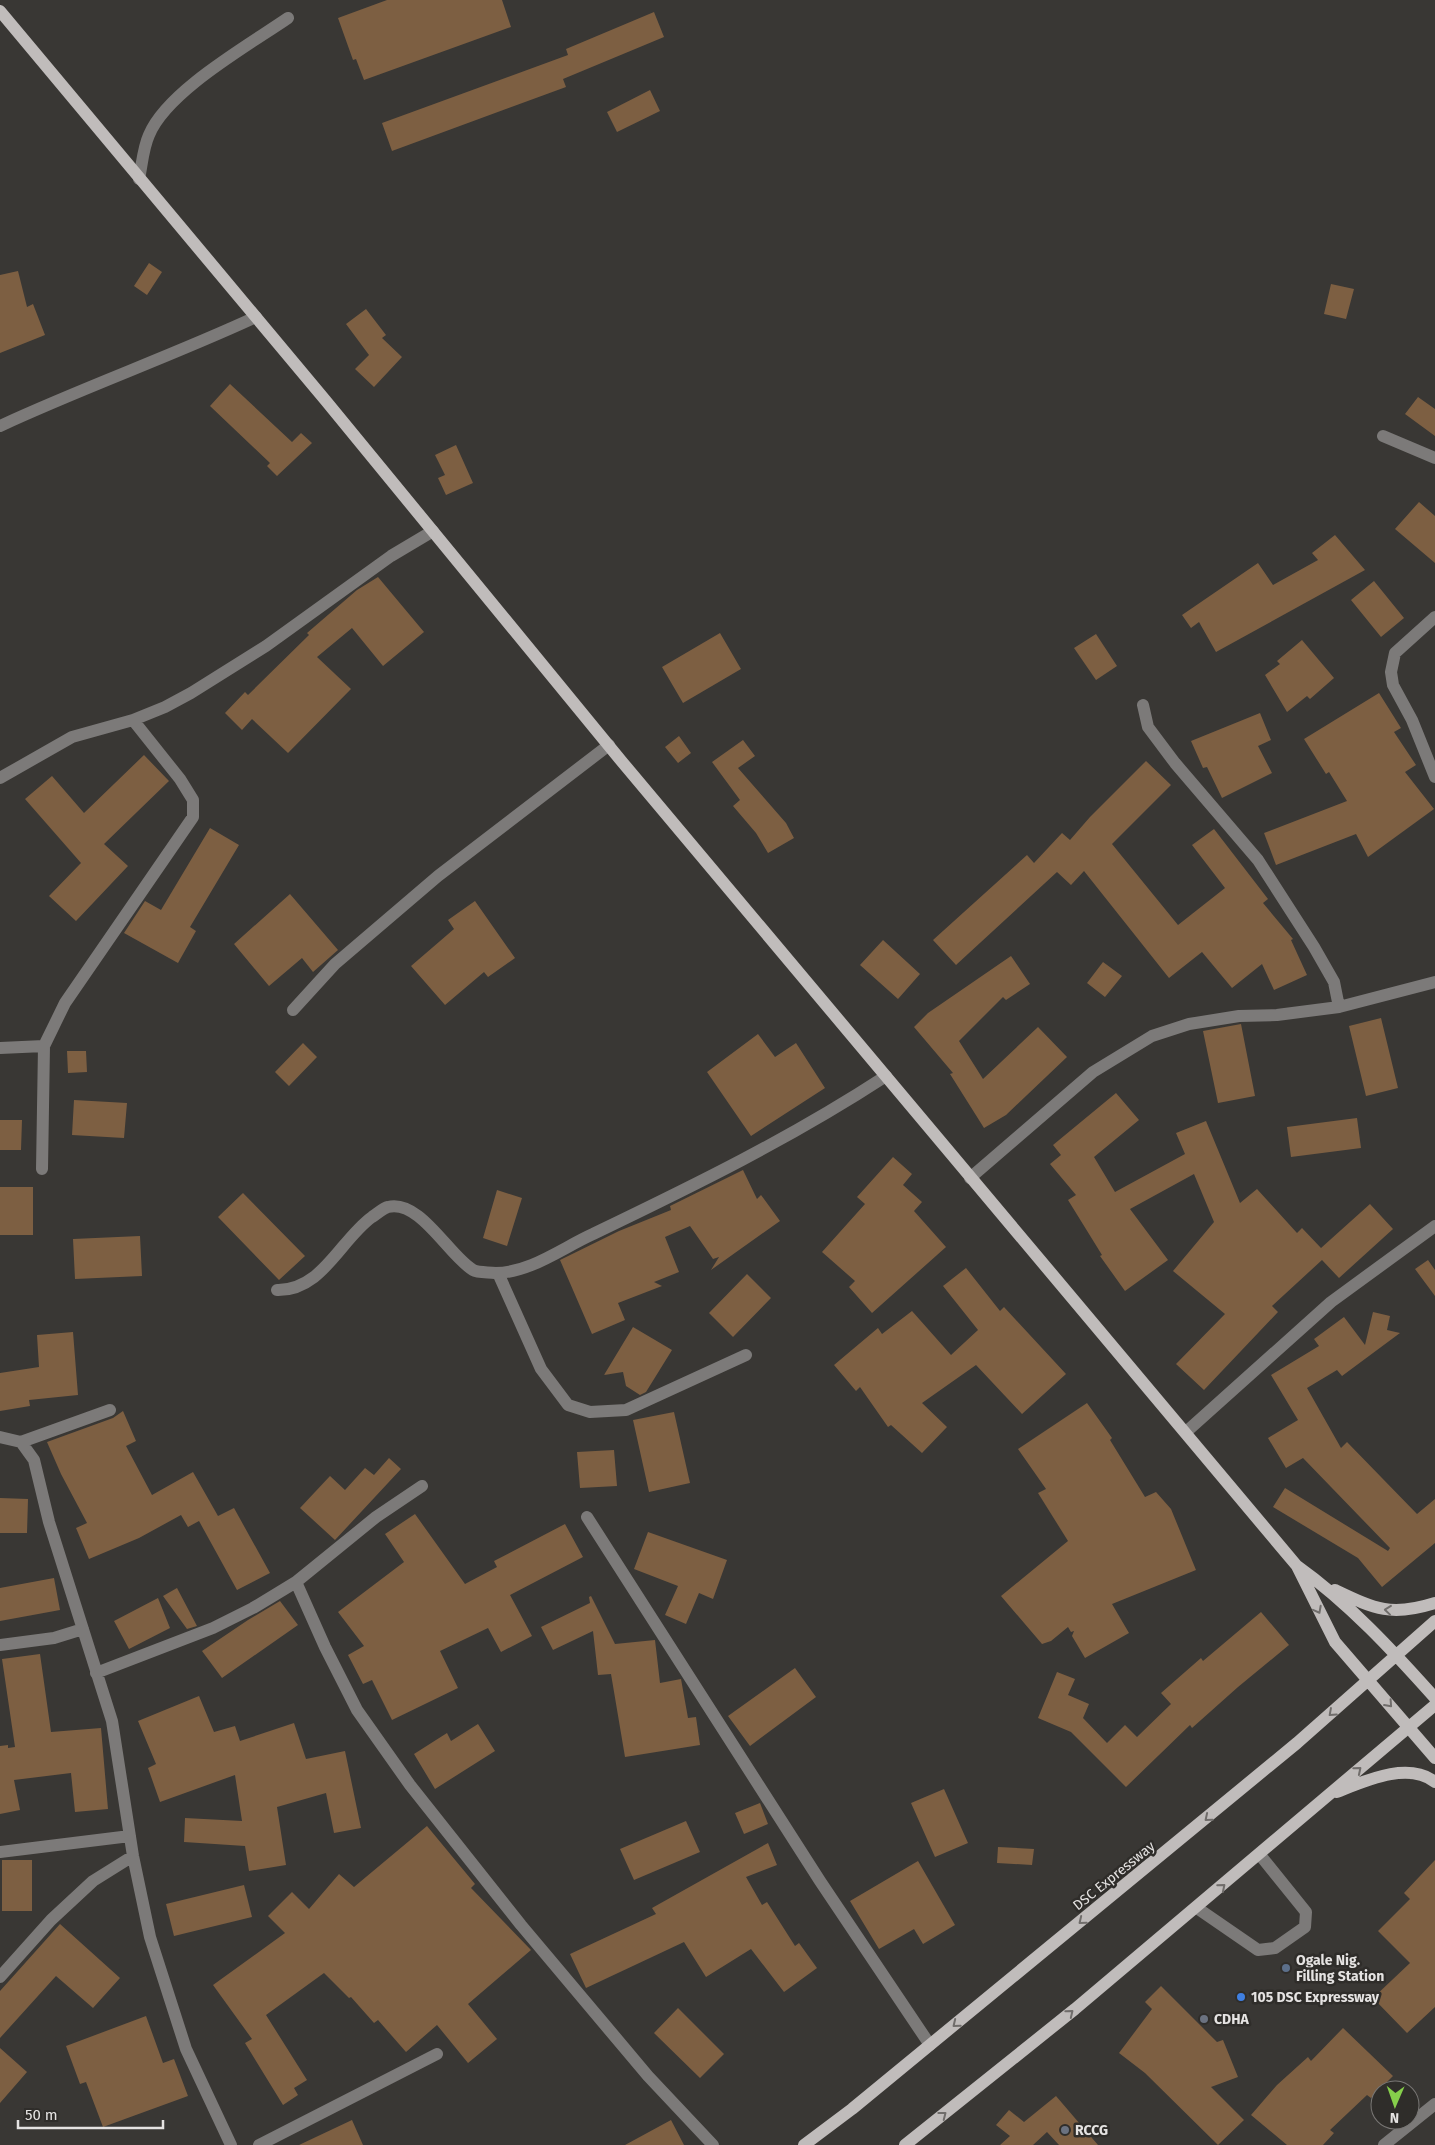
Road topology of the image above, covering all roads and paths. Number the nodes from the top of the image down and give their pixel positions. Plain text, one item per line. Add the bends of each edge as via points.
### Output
1 (0, 11) edge
2 (288, 18) dead end
3 (139, 180) junction
4 (256, 317) junction
5 (0, 426) edge
6 (1383, 436) dead end
7 (1435, 458) edge
8 (433, 531) junction
9 (1435, 617) edge
10 (1143, 705) dead end
11 (132, 720) junction
12 (609, 745) junction
13 (1435, 777) edge
14 (0, 778) edge
15 (1435, 982) edge
16 (1339, 1007) junction
17 (293, 1010) dead end
18 (44, 1046) junction
19 (0, 1048) edge
20 (886, 1076) junction
21 (42, 1169) dead end
22 (970, 1178) junction
23 (1435, 1226) edge
24 (498, 1273) junction
25 (277, 1290) dead end
26 (746, 1355) dead end
27 (110, 1410) dead end
28 (1186, 1432) junction
29 (0, 1437) edge
30 (21, 1442) junction
31 (422, 1486) dead end
32 (586, 1517) dead end
33 (1297, 1566) junction
34 (296, 1582) junction
35 (1324, 1585) junction
36 (1435, 1602) edge
37 (1435, 1621) edge
38 (83, 1629) junction
39 (0, 1645) edge
40 (1397, 1655) junction
41 (96, 1673) junction
42 (1368, 1680) junction
43 (1435, 1698) edge
44 (1435, 1704) edge
45 (1409, 1727) junction
46 (1435, 1758) edge
47 (1435, 1782) edge
48 (1328, 1795) junction
49 (130, 1836) junction
50 (0, 1852) edge
51 (1260, 1855) junction
52 (132, 1856) junction
53 (1197, 1908) junction
54 (0, 1977) edge
55 (930, 2045) junction
56 (437, 2054) dead end
57 (1435, 2104) edge
58 (231, 2145) edge
59 (259, 2145) edge
60 (713, 2145) edge
61 (804, 2145) edge
62 (905, 2145) edge
63 (1384, 2145) edge

1 - 3 main road
2 - 3 street via 166,106 149,135
3 - 4 main road
4 - 5 street
4 - 8 main road
6 - 7 street
8 - 11 street via 391,556 258,652 192,693
8 - 12 main road
9 - 13 street via 1395,653 1391,672 1393,685 1412,720
10 - 16 street via 1148,727 1258,860 1334,982
11 - 14 street via 72,737
11 - 18 street via 189,793 193,800 193,817 65,1003
12 - 17 street via 438,876 335,964
12 - 20 main road
15 - 16 street
16 - 22 street via 1239,1016 1189,1024 1152,1036 1093,1072
18 - 19 street
18 - 21 street
20 - 22 main road
20 - 24 street via 823,1117 710,1178 574,1242 534,1265
22 - 28 main road
23 - 28 street via 1331,1302
24 - 25 street via 474,1272 455,1256 424,1219 401,1207 388,1207 358,1227 314,1278 291,1290
24 - 26 street via 541,1369 568,1405 590,1412 626,1410
27 - 30 street
28 - 33 main road
29 - 30 street
30 - 38 street via 34,1460 49,1522
31 - 34 street via 376,1517
32 - 55 street via 820,1881
33 - 35 main road
33 -> 42 main road via 1335,1642
34 - 41 street via 213,1628
34 - 60 street via 357,1710 410,1786 648,2076
36 -> 35 main road via 1404,1611 1383,1610
35 - 40 main road
37 - 40 main road, DSC Expressway
38 - 39 street via 54,1638
38 - 41 street
40 - 42 main road, DSC Expressway
40 - 43 main road
41 - 49 street via 112,1721
42 -> 45 main road
42 -> 55 main road, DSC Expressway via 1200,1824
44 - 45 main road
45 - 46 main road
48 -> 45 main road
47 - 48 main road via 1426,1775 1408,1773 1371,1779
48 - 51 main road
49 - 50 street
49 - 52 street
53 -> 51 main road
51 - 53 street via 1306,1912 1305,1927 1275,1948 1258,1950
52 - 54 street via 86,1887 51,1920
52 - 58 street via 150,1936 186,2049
62 -> 53 main road
55 - 61 main road, DSC Expressway
56 - 59 street
57 - 63 street

